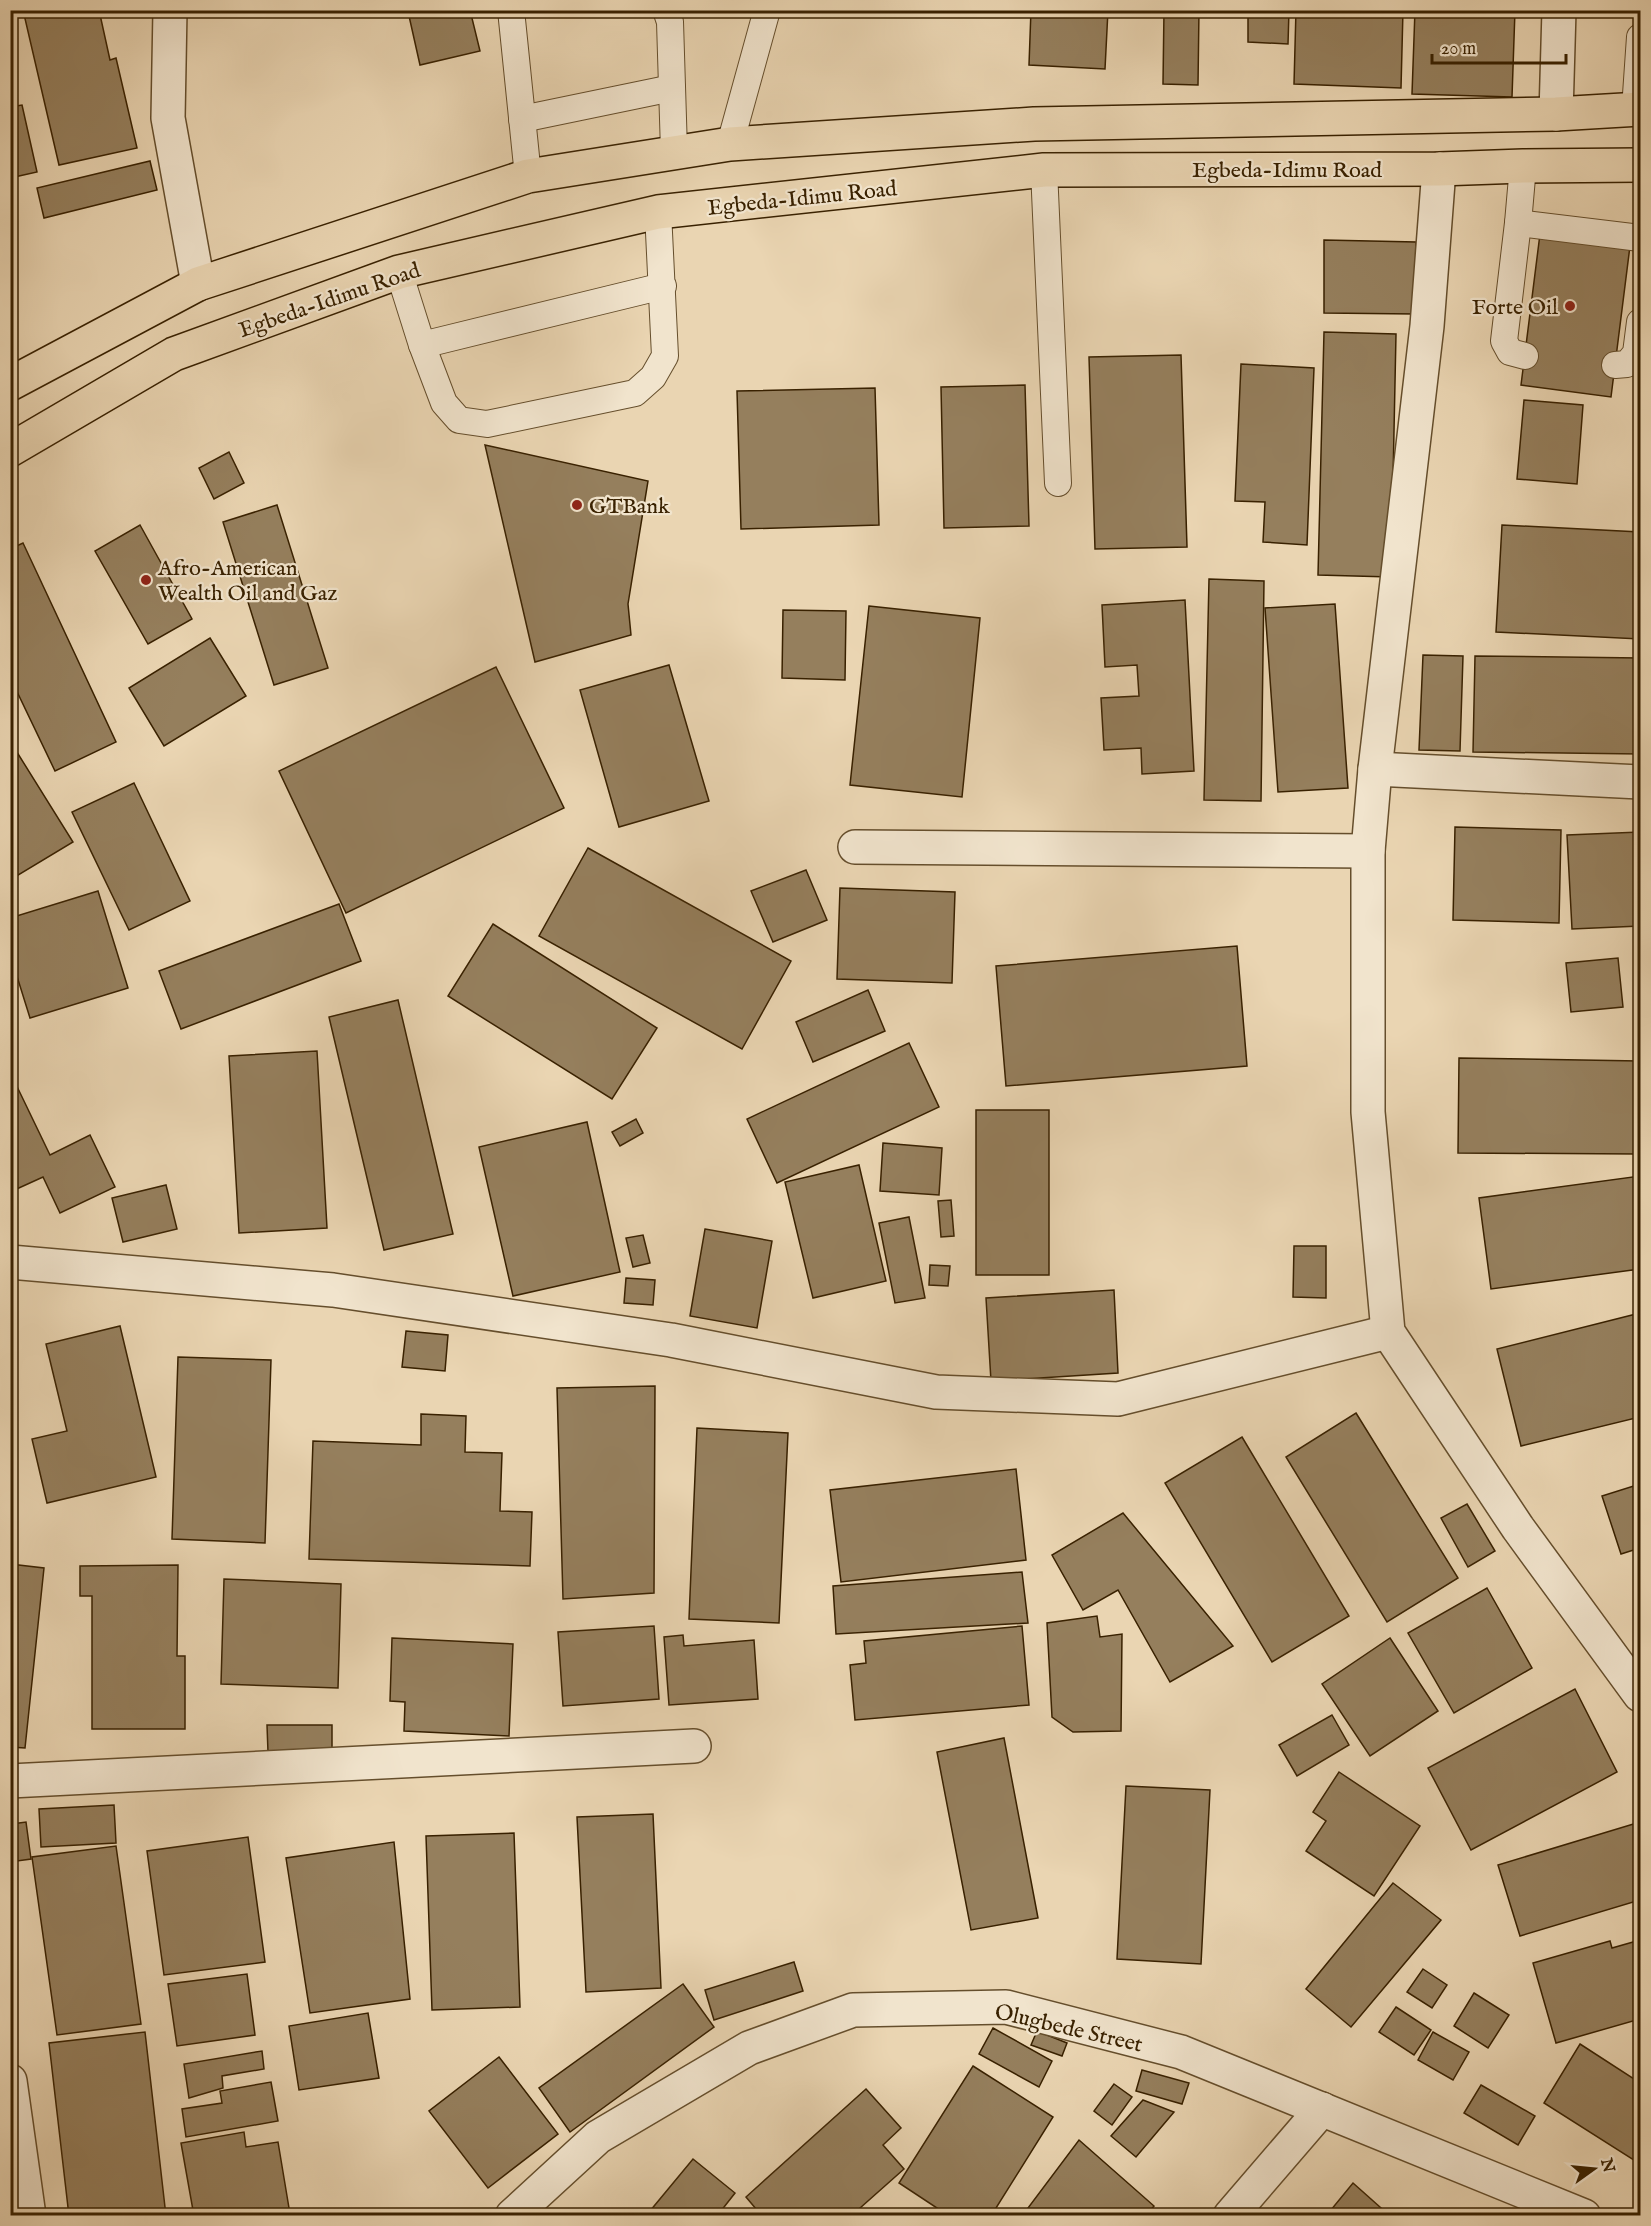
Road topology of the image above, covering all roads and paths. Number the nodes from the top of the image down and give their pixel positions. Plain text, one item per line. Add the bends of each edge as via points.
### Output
1 (170, 10) edge
2 (511, 10) edge
3 (666, 10) edge
4 (766, 10) edge
5 (1558, 10) edge
6 (1641, 37) edge
7 (672, 88) junction
8 (1638, 109) edge
9 (1556, 114) junction
10 (522, 119) junction
11 (730, 144) junction
12 (674, 152) junction
13 (1641, 165) edge
14 (1523, 166) junction
15 (1439, 169) junction
16 (1044, 170) junction
17 (528, 176) junction
18 (658, 212) junction
19 (1518, 224) junction
20 (1641, 238) edge
21 (399, 272) junction
22 (198, 284) junction
23 (663, 286) junction
24 (1641, 322) edge
25 (422, 345) junction
26 (1525, 356) dead end
27 (1615, 365) dead end
28 (10, 384) edge
29 (10, 450) edge
30 (1058, 483) dead end
31 (1375, 768) junction
32 (1641, 782) edge
33 (855, 847) dead end
34 (1368, 851) junction
35 (10, 1262) edge
36 (1388, 1332) junction
37 (1641, 1695) edge
38 (694, 1746) dead end
39 (10, 1781) edge
40 (10, 2081) edge
41 (1322, 2109) junction
42 (29, 2216) edge
43 (512, 2216) edge
44 (1230, 2216) edge
45 (1584, 2216) edge

1 - 22 street via 168,118
2 - 10 lane
3 - 7 lane via 670,22
4 - 11 lane
5 - 9 street
6 - 8 lane
7 - 10 lane
7 - 12 lane
8 - 9 main road
9 - 11 main road via 1034,124
10 - 17 lane
11 - 12 main road
12 - 17 main road
13 - 14 main road, Egbeda-Idimu Road
14 - 15 main road, Egbeda-Idimu Road
14 - 19 lane
15 - 16 main road, Egbeda-Idimu Road
15 - 31 street via 1427,326
16 - 18 main road, Egbeda-Idimu Road
16 - 30 lane
17 - 22 main road
18 - 21 main road, Egbeda-Idimu Road
18 - 23 lane
19 - 20 lane
19 - 26 lane via 1504,341 1510,351
21 - 25 lane
21 - 29 main road, Egbeda-Idimu Road via 174,354
22 - 28 main road
23 - 25 lane
23 - 25 lane via 664,356 653,377 635,393 487,424 459,420 444,403
24 - 27 lane via 1636,353 1627,364
31 - 32 street
31 - 34 street
33 - 34 street
34 - 36 street via 1368,1112
35 - 36 street via 333,1290 671,1340 936,1392 1118,1399
36 - 37 street via 1518,1527
38 - 39 street
40 - 42 street
41 - 43 street, Olugbede Street via 1181,2052 1006,2007 853,2010 749,2048 598,2137
41 - 44 street
41 - 45 street, Olugbede Street

